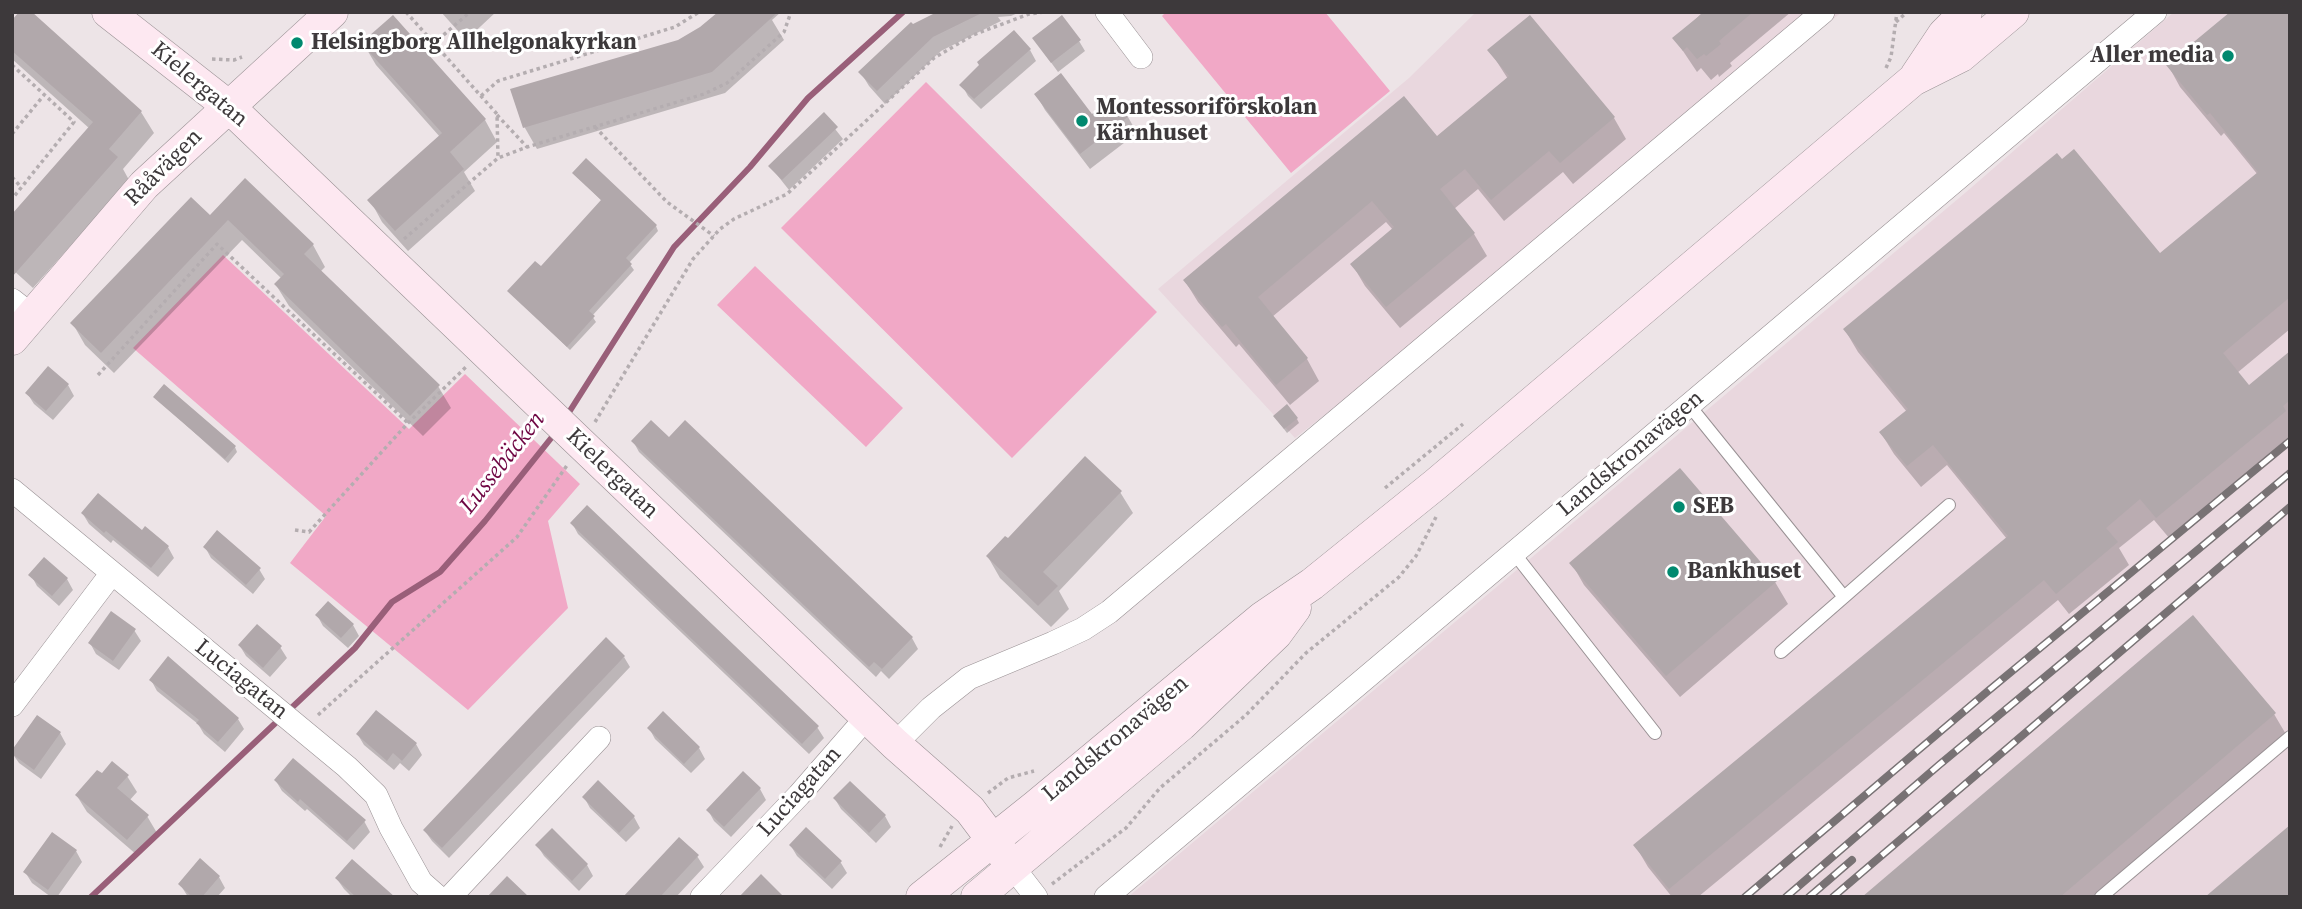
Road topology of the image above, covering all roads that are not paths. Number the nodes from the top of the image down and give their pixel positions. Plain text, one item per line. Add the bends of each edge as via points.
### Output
1 (108, 12) edge
2 (332, 12) edge
3 (1107, 12) edge
4 (1823, 12) edge
5 (1966, 12) edge
6 (2013, 12) edge
7 (2155, 12) edge
8 (1141, 57) dead end
9 (1899, 76) junction
10 (228, 106) junction
11 (18, 318) edge
12 (1689, 405) junction
13 (12, 489) edge
14 (1949, 505) dead end
15 (1514, 553) junction
16 (112, 573) junction
17 (1312, 584) junction
18 (1844, 597) junction
19 (1781, 652) dead end
20 (12, 705) edge
21 (867, 717) junction
22 (1655, 733) dead end
23 (2290, 737) edge
24 (599, 738) dead end
25 (895, 744) junction
26 (993, 840) junction
27 (1012, 866) junction
28 (1041, 893) edge
29 (438, 897) edge
30 (450, 897) edge
31 (702, 897) edge
32 (922, 897) edge
33 (977, 897) edge
34 (1107, 897) edge
35 (2101, 897) edge

1 - 10 main road, Kielergatan
2 - 10 main road, Rååvägen
3 - 8 street
4 - 25 street via 1109,612 1054,643 969,678
5 - 9 main road, Landskronavägen
6 - 9 main road, Landskronavägen via 1961,56
7 - 12 street, Landskronavägen
9 - 17 main road, Landskronavägen via 1436,484
10 - 11 main road, Rååvägen
10 - 21 main road, Kielergatan
12 - 15 street, Landskronavägen
12 - 18 lane
13 - 16 street, Luciagatan
14 - 18 lane
15 - 22 lane
15 - 34 street, Landskronavägen
16 - 20 street
16 - 29 street, Luciagatan via 376,795 421,882
17 - 26 main road, Landskronavägen via 1262,618
17 - 27 main road, Landskronavägen via 1276,634 1181,725
18 - 19 lane
21 - 25 main road, Kielergatan
21 - 31 street, Luciagatan
23 - 35 lane
24 - 30 street
25 - 26 main road, Kielergatan via 970,810
26 - 27 main road, Kielergatan
26 - 32 main road, Landskronavägen
27 - 28 street, Kielergatan
27 - 33 main road, Landskronavägen

